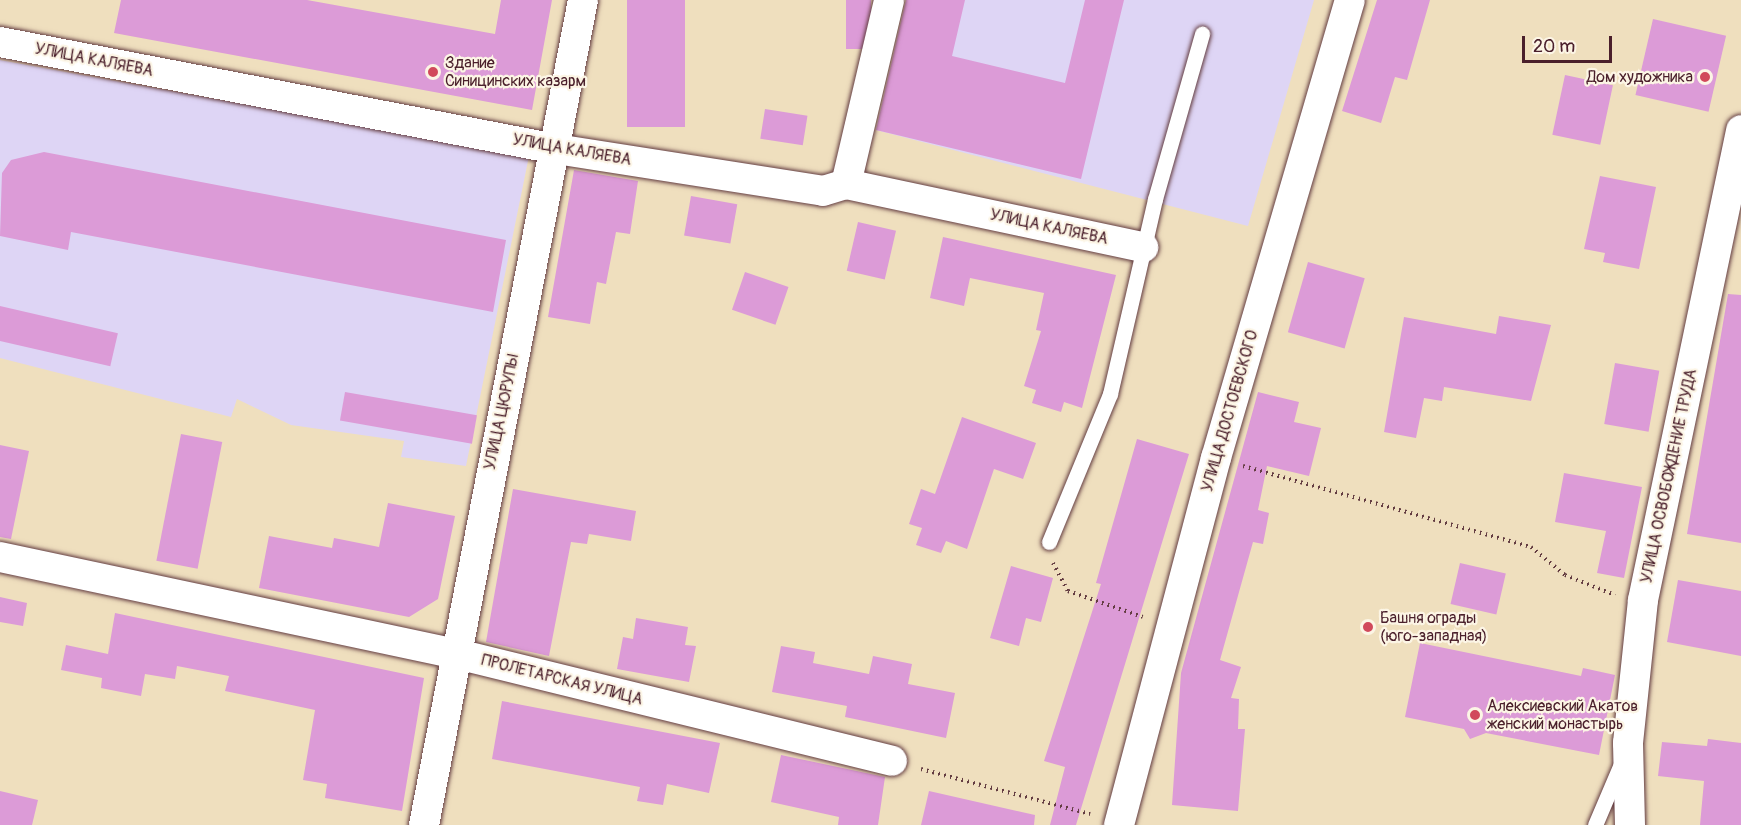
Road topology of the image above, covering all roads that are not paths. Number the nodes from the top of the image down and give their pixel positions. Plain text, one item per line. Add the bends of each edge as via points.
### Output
1 (583, 0) edge
2 (889, 0) edge
3 (1350, 0) edge
4 (1202, 34) dead end
5 (0, 42) edge
6 (1741, 130) edge
7 (556, 149) junction
8 (846, 184) junction
9 (1143, 247) junction
10 (1049, 542) road end
11 (0, 557) edge
12 (453, 653) junction
13 (1628, 743) junction
14 (892, 761) road end
15 (1120, 824) edge
16 (424, 825) edge
17 (1595, 825) edge
18 (1629, 825) edge

1 - 7 street, УЛИЦА ЦЮРУПЫ
2 - 8 street
3 - 15 street, УЛИЦА ДОСТОЕВСКОГО via 1216,458
4 - 9 lane
5 - 7 street, УЛИЦА КАЛЯЕВА
6 - 13 street, УЛИЦА ОСВОБОЖДЕНИЕ ТРУДА via 1643,600
7 - 8 street, УЛИЦА КАЛЯЕВА via 823,191
7 - 12 street, УЛИЦА ЦЮРУПЫ
8 - 9 street, УЛИЦА КАЛЯЕВА
9 - 10 lane via 1110,394
11 - 12 street, ПРОЛЕТАРСКАЯ УЛИЦА
12 - 14 street, ПРОЛЕТАРСКАЯ УЛИЦА
12 - 16 street, УЛИЦА ЦЮРУПЫ
13 - 17 lane
13 - 18 street, УЛИЦА ОСВОБОЖДЕНИЕ ТРУДА

